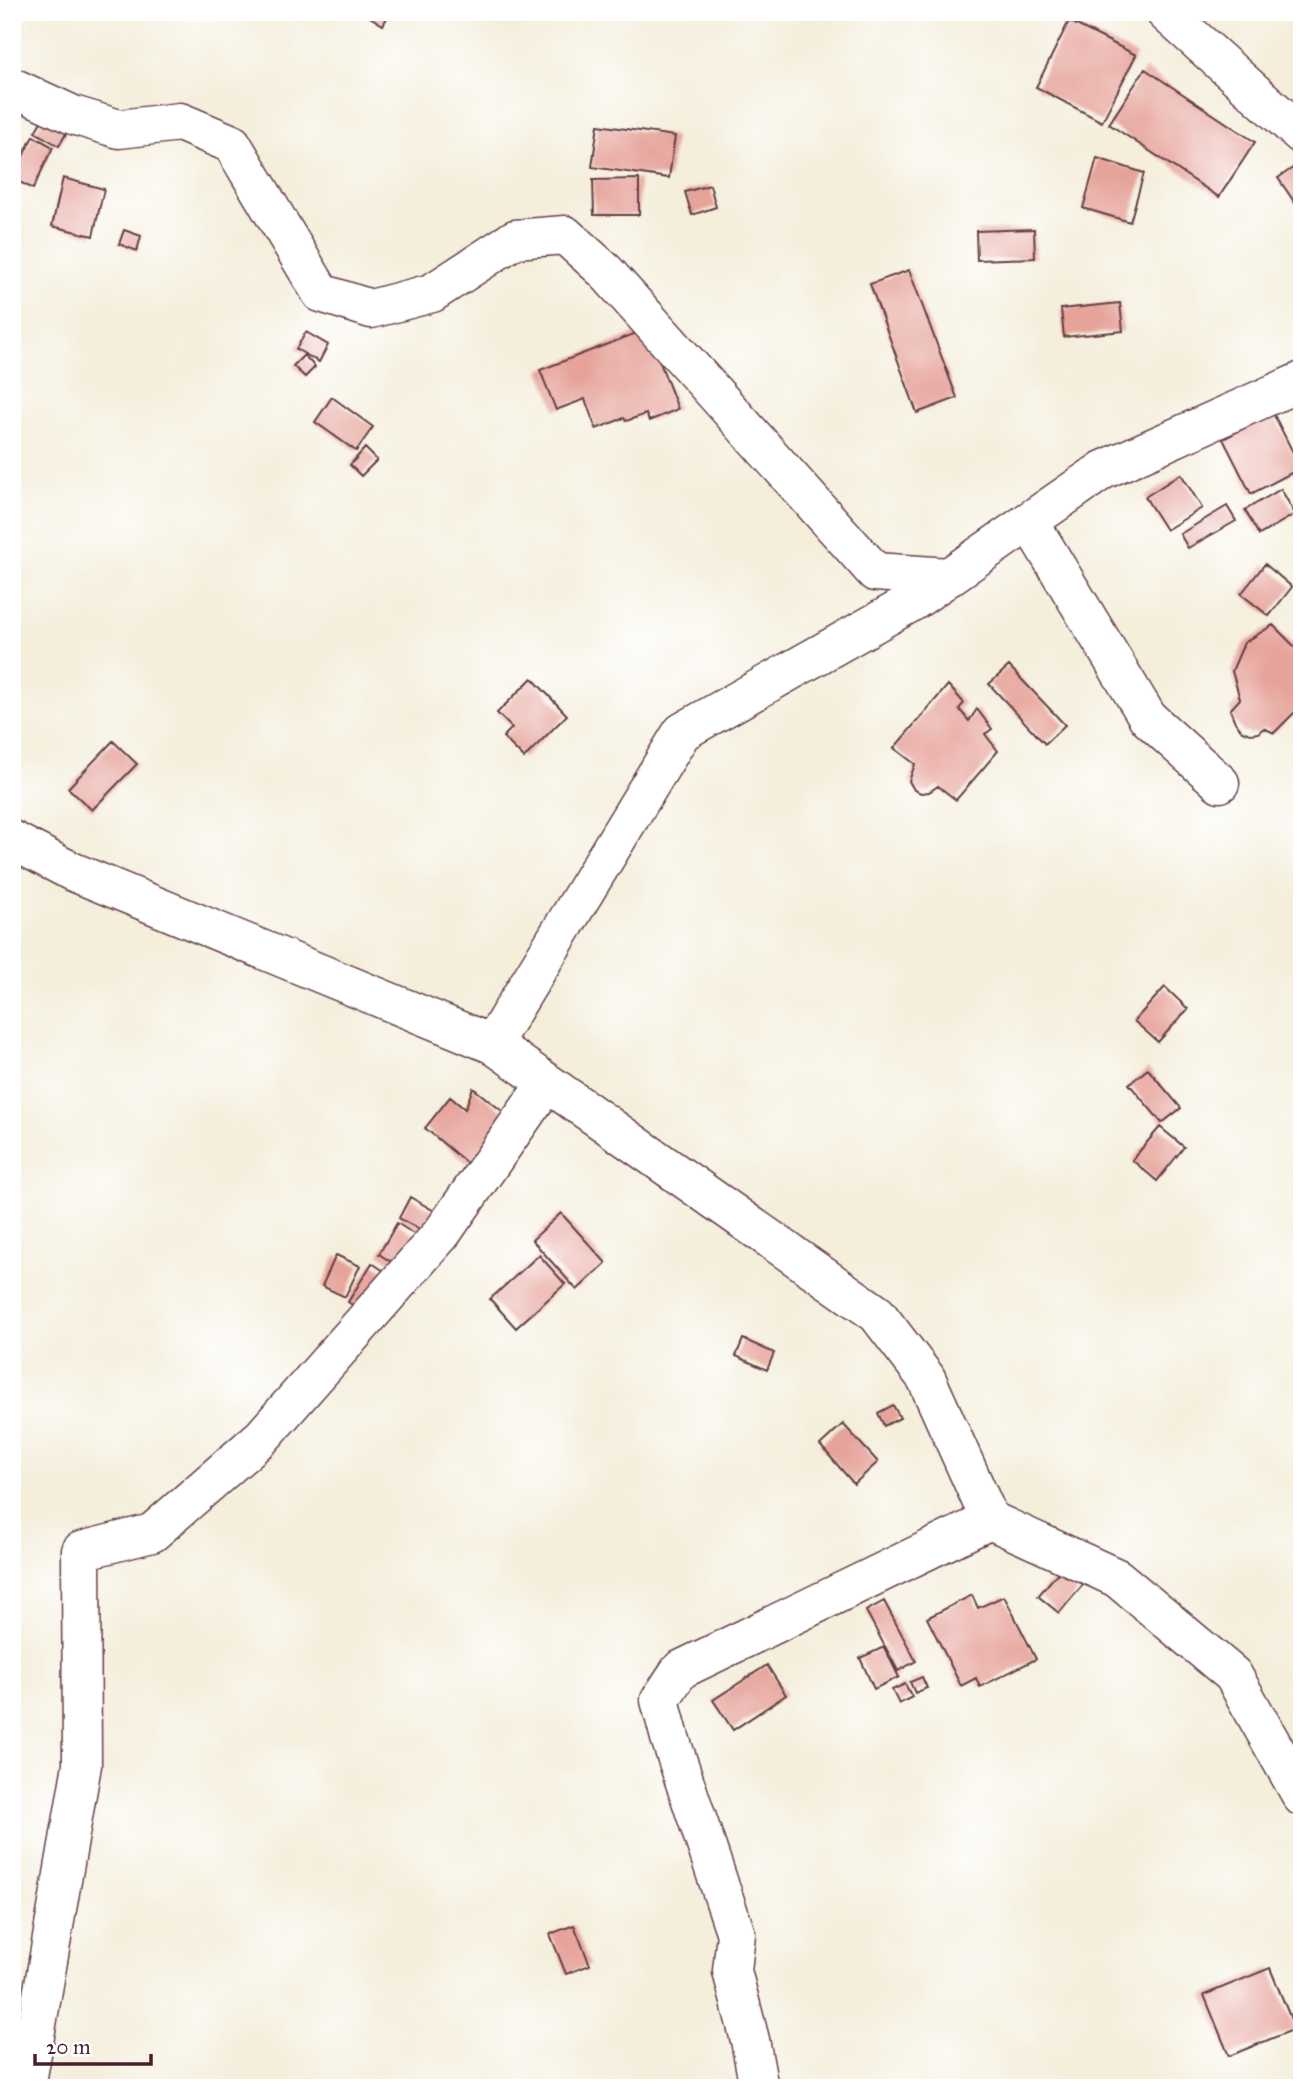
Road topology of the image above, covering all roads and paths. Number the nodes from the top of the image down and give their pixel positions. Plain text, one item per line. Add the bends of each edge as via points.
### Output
1 (1165, 12) edge
2 (12, 87) edge
3 (1302, 135) edge
4 (1302, 381) edge
5 (1029, 521) junction
6 (949, 577) junction
7 (1220, 783) dead end
8 (12, 840) edge
9 (492, 1044) junction
10 (546, 1084) junction
11 (990, 1520) junction
12 (1302, 1797) edge
13 (26, 2088) edge
14 (759, 2088) edge

1 - 3 street
2 - 6 street via 73,115 118,129 180,122 232,144 321,293 371,309 432,293 515,239 565,235 605,271 875,572
4 - 5 street via 1103,470
5 - 6 street
5 - 7 street via 1148,718
6 - 9 street via 682,732
8 - 9 street via 71,871
9 - 10 street
10 - 11 street via 877,1314 926,1378
10 - 13 street via 442,1233 262,1437 152,1533 81,1552 82,1766
11 - 12 street via 1117,1578 1233,1675
11 - 14 street via 680,1670 660,1700 736,1934 732,1971

